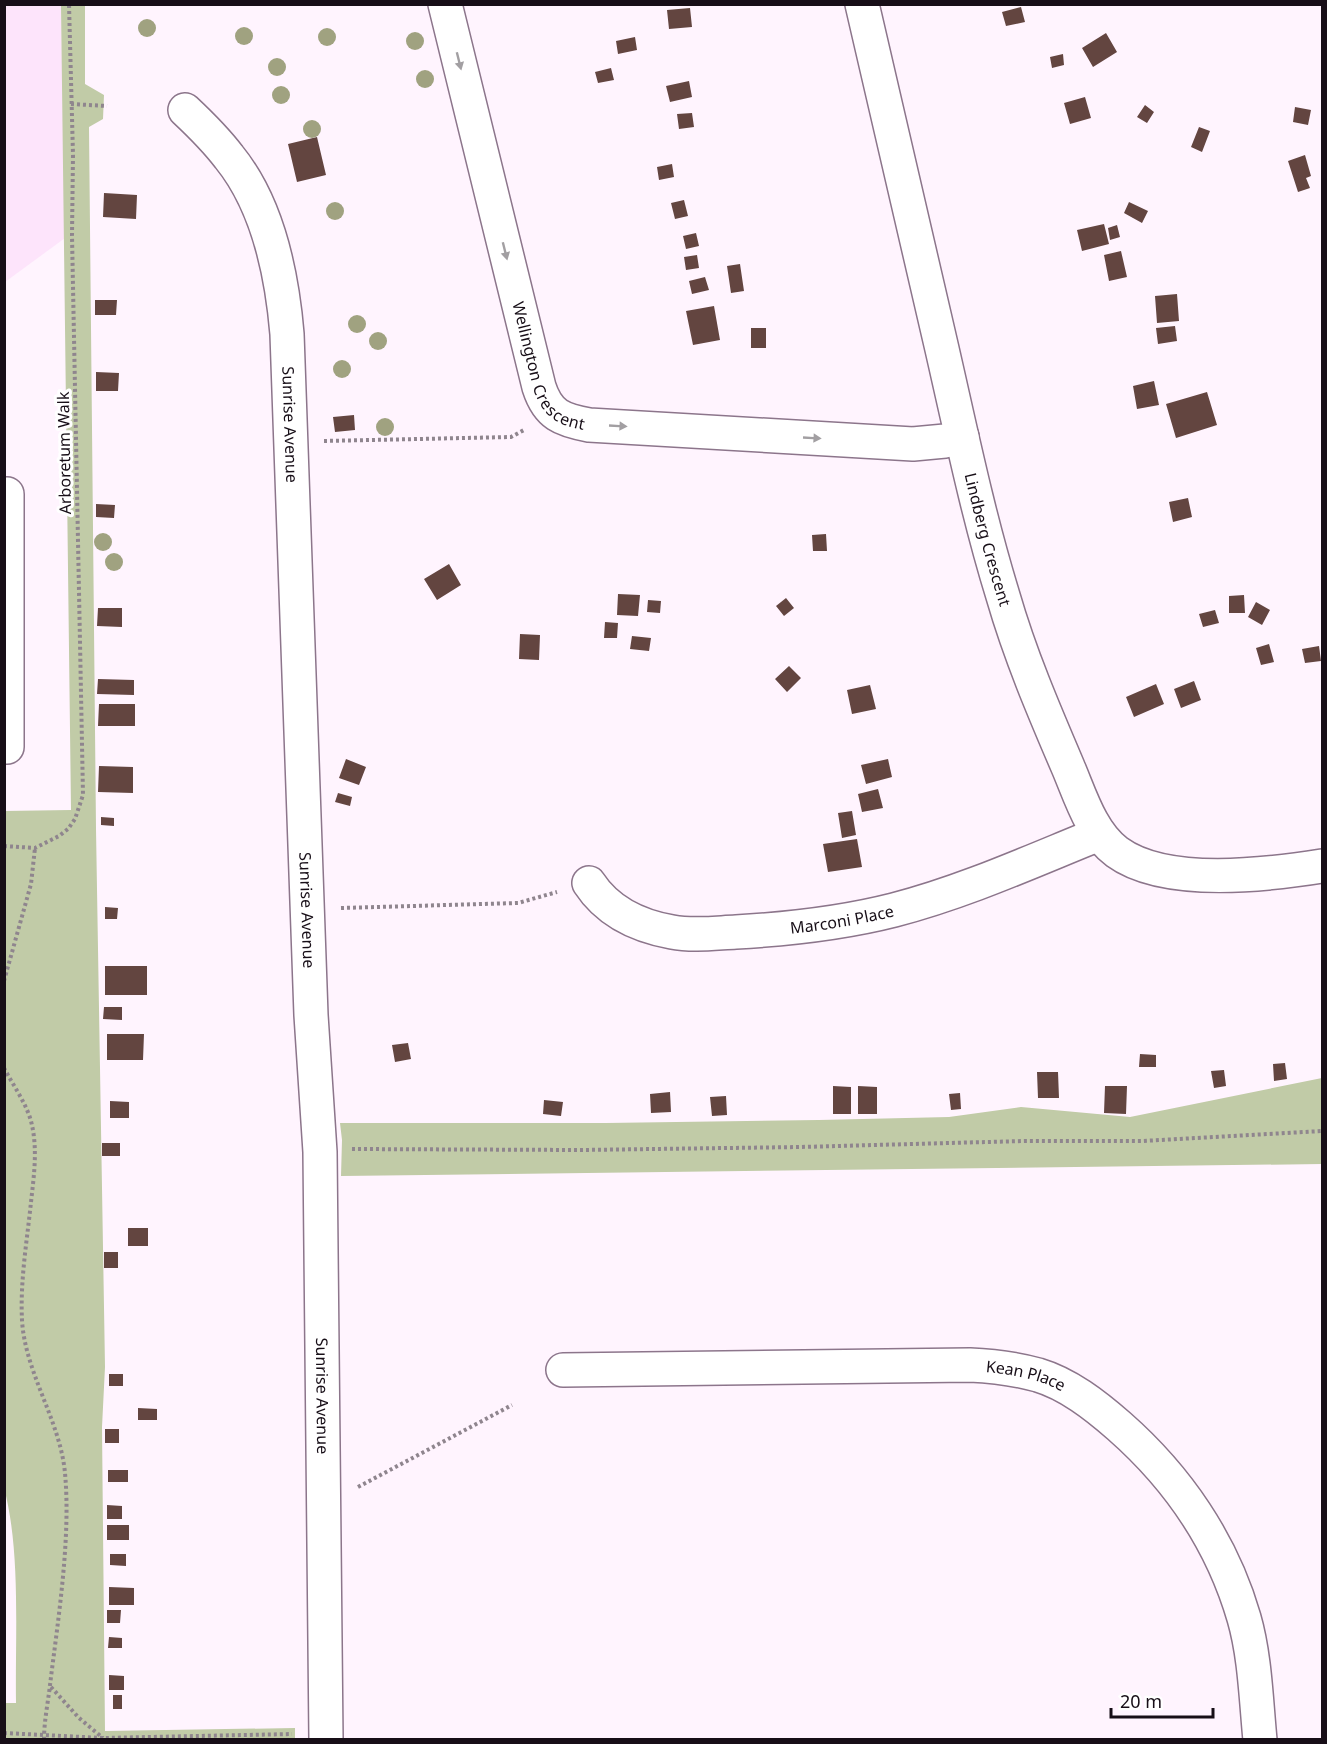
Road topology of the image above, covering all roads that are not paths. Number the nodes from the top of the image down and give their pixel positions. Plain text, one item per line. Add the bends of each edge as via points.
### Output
1 (445, 4) edge
2 (861, 4) edge
3 (185, 110) dead end
4 (962, 437) junction
5 (8, 494) dead end
6 (4, 747) edge
7 (1099, 834) junction
8 (1323, 866) edge
9 (589, 883) road end
10 (563, 1370) dead end
11 (312, 1737) edge
12 (1260, 1740) edge

1 -> 4 street, Wellington Crescent via 539,387 550,410 562,418 589,425 913,444
2 - 4 street, Lindberg Crescent
3 - 11 street, Sunrise Avenue via 231,159 265,223 284,296 287,334 307,909 320,1152 322,1496
4 - 7 street, Lindberg Crescent via 990,552 1017,639 1051,728
5 - 6 street via 8,747
7 - 8 street, Lindberg Crescent via 1133,862 1160,869 1253,874
7 - 9 street, Marconi Place via 970,885 893,910 770,930 696,934 653,927 613,910
10 - 12 street, Kean Place via 970,1365 1017,1370 1061,1385 1106,1414 1151,1455 1206,1530 1245,1620

